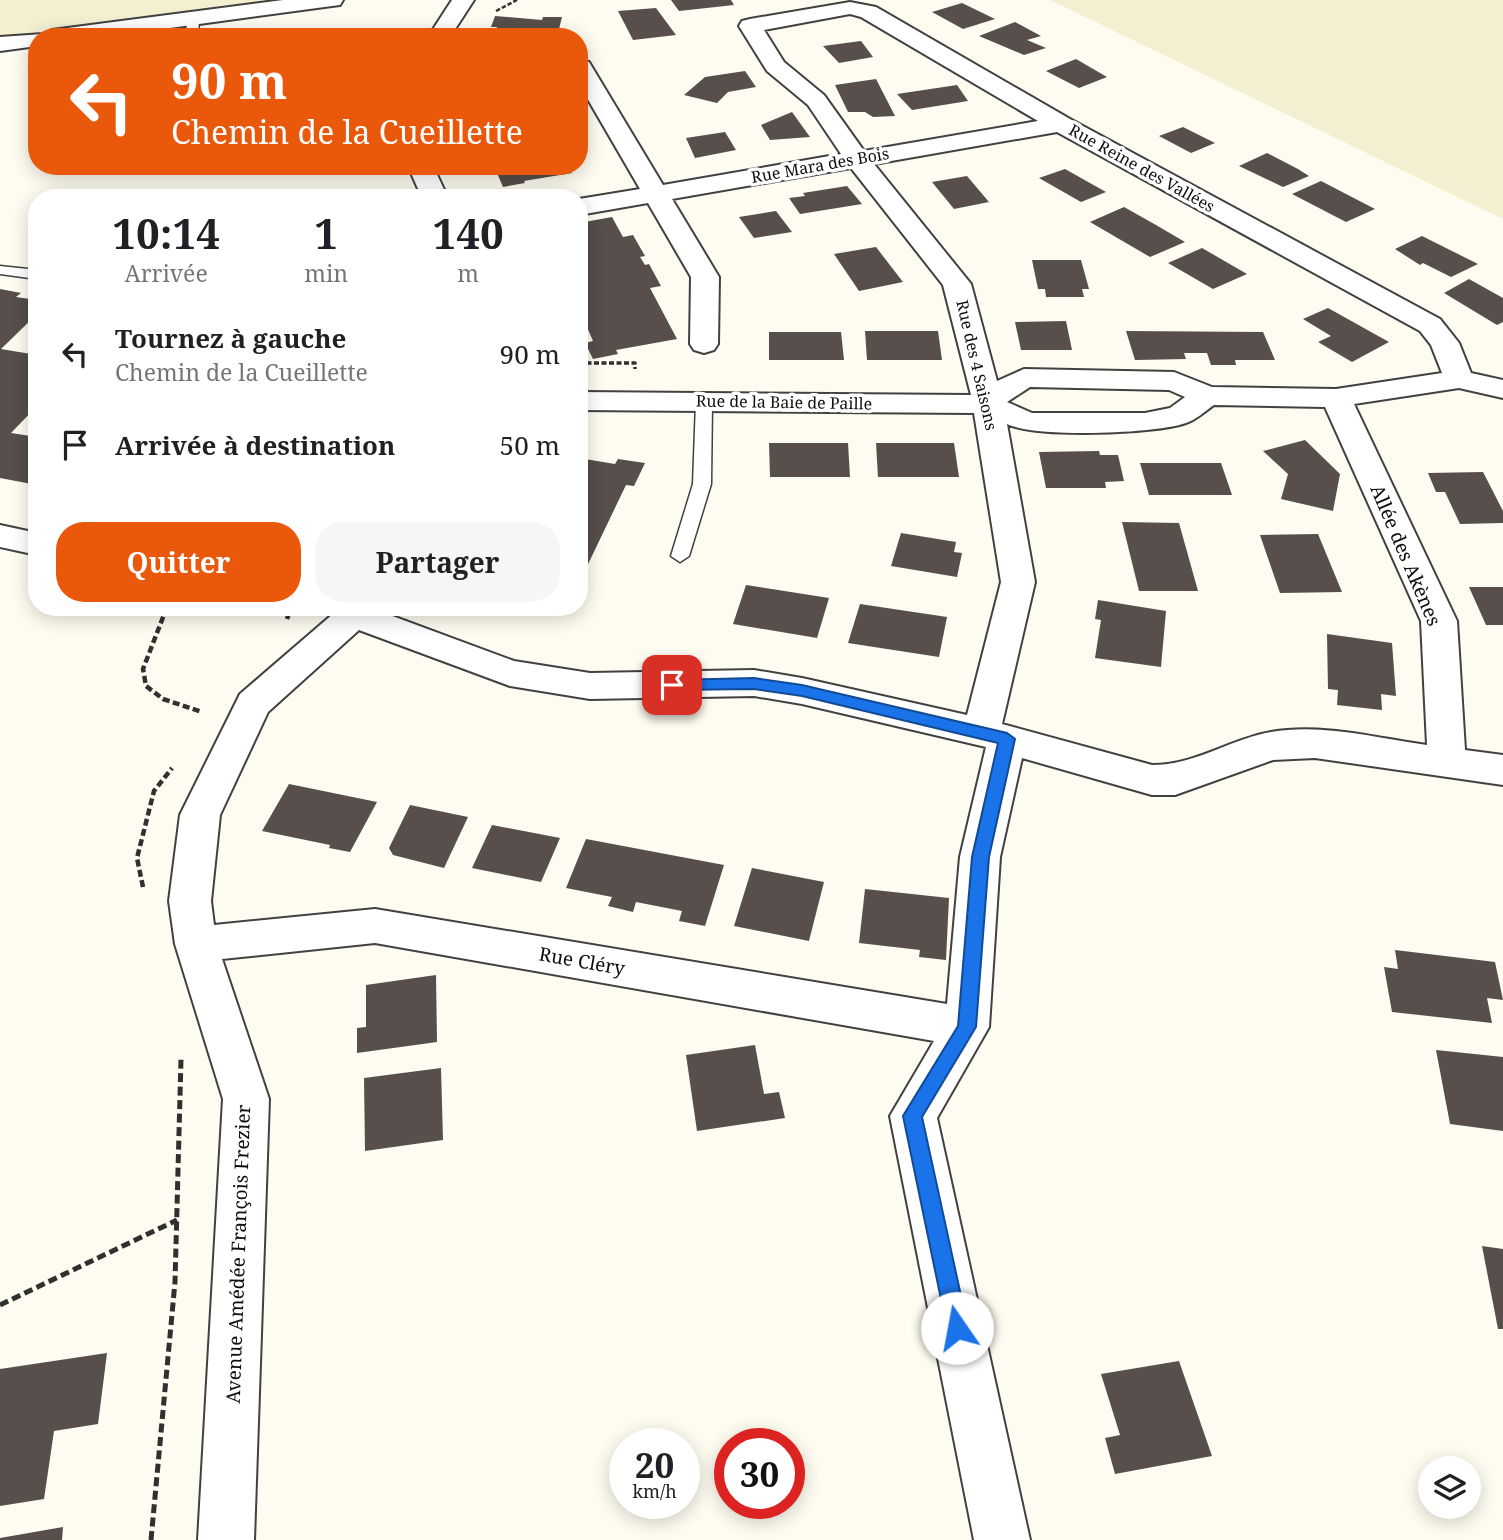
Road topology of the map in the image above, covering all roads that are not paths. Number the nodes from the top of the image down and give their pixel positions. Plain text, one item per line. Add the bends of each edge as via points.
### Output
1 (332, 0) edge
2 (463, 0) edge
3 (750, 26) joint
4 (193, 28) edge
5 (445, 28) edge
6 (28, 40) edge
7 (0, 44) edge
8 (588, 79) edge
9 (1061, 124) junction
10 (857, 159) junction
11 (655, 194) junction
12 (588, 205) edge
13 (0, 270) edge
14 (28, 274) edge
15 (704, 344) dead end
16 (1460, 379) junction
17 (1503, 389) edge
18 (1207, 396) junction
19 (1336, 398) junction
20 (588, 401) edge
21 (704, 402) junction
22 (988, 404) junction
23 (0, 536) edge
24 (28, 542) edge
25 (680, 556) dead end
26 (339, 616) edge
27 (361, 616) edge
28 (994, 735) junction
29 (1447, 762) junction
30 (1503, 770) edge
31 (197, 944) junction
32 (967, 1027) junction
33 (226, 1540) edge
34 (1002, 1540) edge

1 - 4 street
2 - 5 street
3 - 9 street, Rue Reine des Vallées via 850,8 868,12
3 - 10 street, Rue des 4 Saisons via 775,66 816,100
6 - 7 street
8 - 11 street
9 - 10 street, Rue Mara des Bois
9 - 16 street, Rue Reine des Vallées via 1430,326 1444,343
10 - 11 street, Rue Mara des Bois
10 - 22 street, Rue des 4 Saisons via 957,284
11 - 12 street, Rue Mara des Bois
11 - 15 street via 705,277
13 - 14 lane
16 - 17 street
16 - 19 street
18 - 19 street
18 - 22 street, Rue de la Baie de Paille via 1179,416 1145,422 1027,422
18 - 22 street via 1174,381 1024,378
19 - 29 street, Allée des Akènes via 1439,621
20 - 21 street, Rue de la Baie de Paille
21 - 22 street, Rue de la Baie de Paille
21 - 25 lane via 702,484
22 - 28 street, Rue des 4 Saisons via 1018,582
23 - 24 street
26 - 31 street, Avenue Amédée François Frezier via 253,704 200,815 190,901
27 - 28 street via 510,673 590,686 754,683
28 - 29 street via 1152,780 1175,780 1271,746 1315,744
28 - 32 street, Rue des 4 Saisons
29 - 30 street
31 - 32 street, Rue Cléry via 375,926
31 - 33 street, Avenue Amédée François Frezier via 246,1099
32 - 34 street, Rue des 4 Saisons via 913,1116

